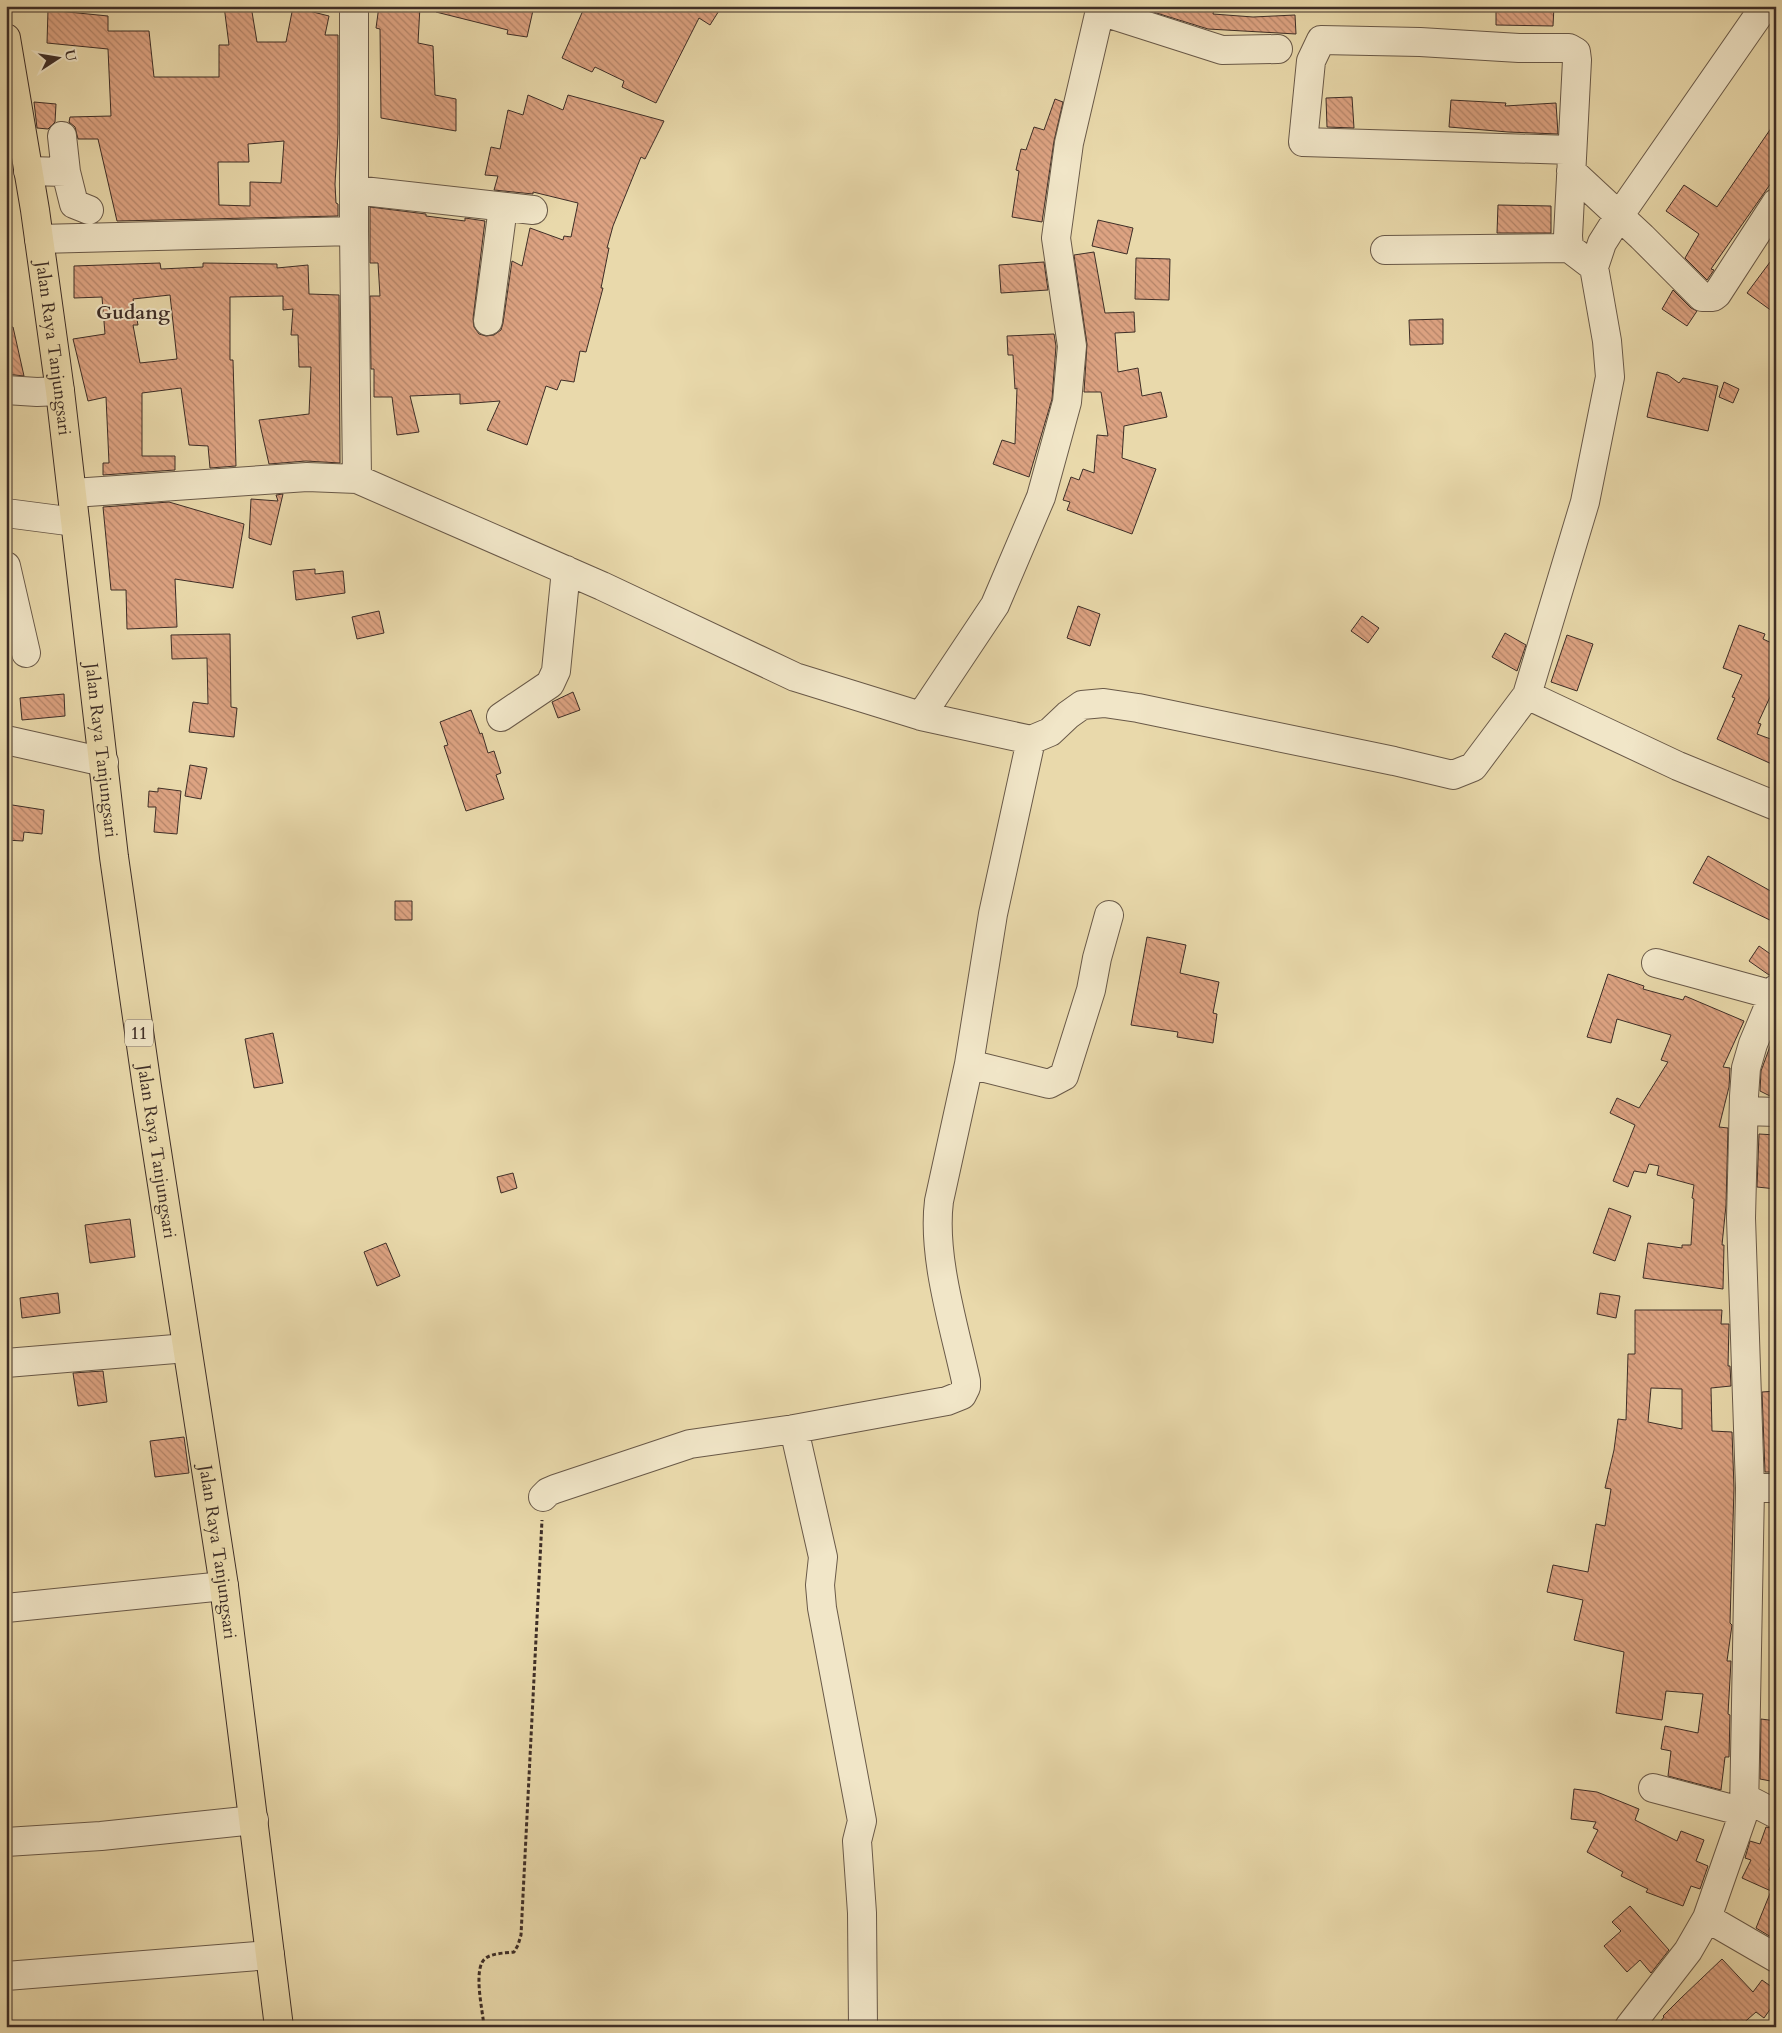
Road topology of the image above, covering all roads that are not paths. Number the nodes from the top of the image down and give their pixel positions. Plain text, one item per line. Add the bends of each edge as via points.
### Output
1 (354, 6) edge
2 (1765, 6) edge
3 (1100, 8) edge
4 (6, 38) edge
5 (1278, 49) dead end
6 (62, 136) dead end
7 (1571, 160) junction
8 (28, 171) junction
9 (66, 172) junction
10 (354, 190) junction
11 (1776, 204) edge
12 (502, 207) junction
13 (89, 210) dead end
14 (533, 210) dead end
15 (1619, 216) junction
16 (354, 232) junction
17 (39, 240) junction
18 (1569, 248) junction
19 (1385, 250) dead end
20 (1594, 267) junction
21 (488, 321) dead end
22 (6, 390) edge
23 (60, 391) junction
24 (357, 479) junction
25 (73, 493) junction
26 (6, 513) edge
27 (75, 522) junction
28 (6, 566) edge
29 (566, 570) junction
30 (26, 653) dead end
31 (1527, 695) junction
32 (921, 716) junction
33 (501, 717) dead end
34 (6, 740) edge
35 (1031, 740) junction
36 (104, 762) junction
37 (1776, 806) edge
38 (1109, 915) dead end
39 (1656, 963) dead end
40 (1774, 992) edge
41 (969, 1064) junction
42 (1745, 1111) junction
43 (1776, 1112) edge
44 (187, 1348) junction
45 (6, 1363) edge
46 (794, 1429) junction
47 (1763, 1488) edge
48 (543, 1497) road end
49 (224, 1586) junction
50 (6, 1608) edge
51 (1653, 1788) dead end
52 (1745, 1805) junction
53 (1776, 1814) edge
54 (254, 1820) junction
55 (6, 1842) edge
56 (1707, 1918) junction
57 (270, 1955) junction
58 (1776, 1958) edge
59 (6, 1976) edge
60 (279, 2027) edge
61 (863, 2027) edge
62 (1630, 2027) edge

1 - 10 street
2 - 15 street
3 - 5 street via 1222,50
3 - 32 street via 1068,143 1056,238 1072,346 1067,402 1041,496 995,605
4 - 8 highway, Jalan Raya Tanjungsari / 11
6 - 9 street
7 - 7 street via 1303,142 1311,60 1321,40 1569,48 1576,52 1577,60
7 - 15 street
7 - 18 street
8 - 9 street
8 - 17 highway, Jalan Raya Tanjungsari / 11
9 - 13 street via 74,204
10 - 12 street
10 - 16 street
11 - 15 street via 1717,294 1708,298 1702,297
12 - 14 street
12 - 21 street
15 - 20 street via 1602,243
16 - 17 street
16 - 24 street
17 - 23 highway, Jalan Raya Tanjungsari / 11
18 - 19 street
18 - 20 street
20 - 31 street via 1608,341 1610,377 1585,502
22 - 23 street
23 - 25 highway, Jalan Raya Tanjungsari / 11
24 - 25 street via 307,477
24 - 29 street
25 - 27 highway, Jalan Raya Tanjungsari / 11
26 - 27 street
27 - 36 highway, Jalan Raya Tanjungsari / 11
28 - 30 street
29 - 32 street via 795,676
29 - 33 street via 556,672 550,684
31 - 35 street via 1473,767 1453,775 1104,703 1082,705 1050,732
31 - 37 street via 1678,766
32 - 35 street
34 - 36 street
35 - 41 street via 993,914
36 - 44 highway, Jalan Raya Tanjungsari / 11 via 137,1020
38 - 41 street via 1091,990 1064,1076 1050,1084
39 - 40 street
40 - 42 street via 1746,1068
41 - 46 street via 936,1220 940,1258 966,1380 964,1392 947,1401
42 - 43 street
42 - 47 street via 1741,1218
44 - 45 street
44 - 49 highway, Jalan Raya Tanjungsari / 11
46 - 48 street via 690,1444 555,1489
46 - 61 street via 823,1556 822,1608 862,1821 857,1841 862,1913
47 - 52 street
49 - 50 street
49 - 54 highway, Jalan Raya Tanjungsari / 11
51 - 52 street
52 - 53 street
52 - 56 street
54 - 55 street
54 - 57 highway, Jalan Raya Tanjungsari / 11
56 - 58 street
56 - 62 street via 1688,1951
57 - 59 street
57 - 60 highway, Jalan Raya Tanjungsari / 11

